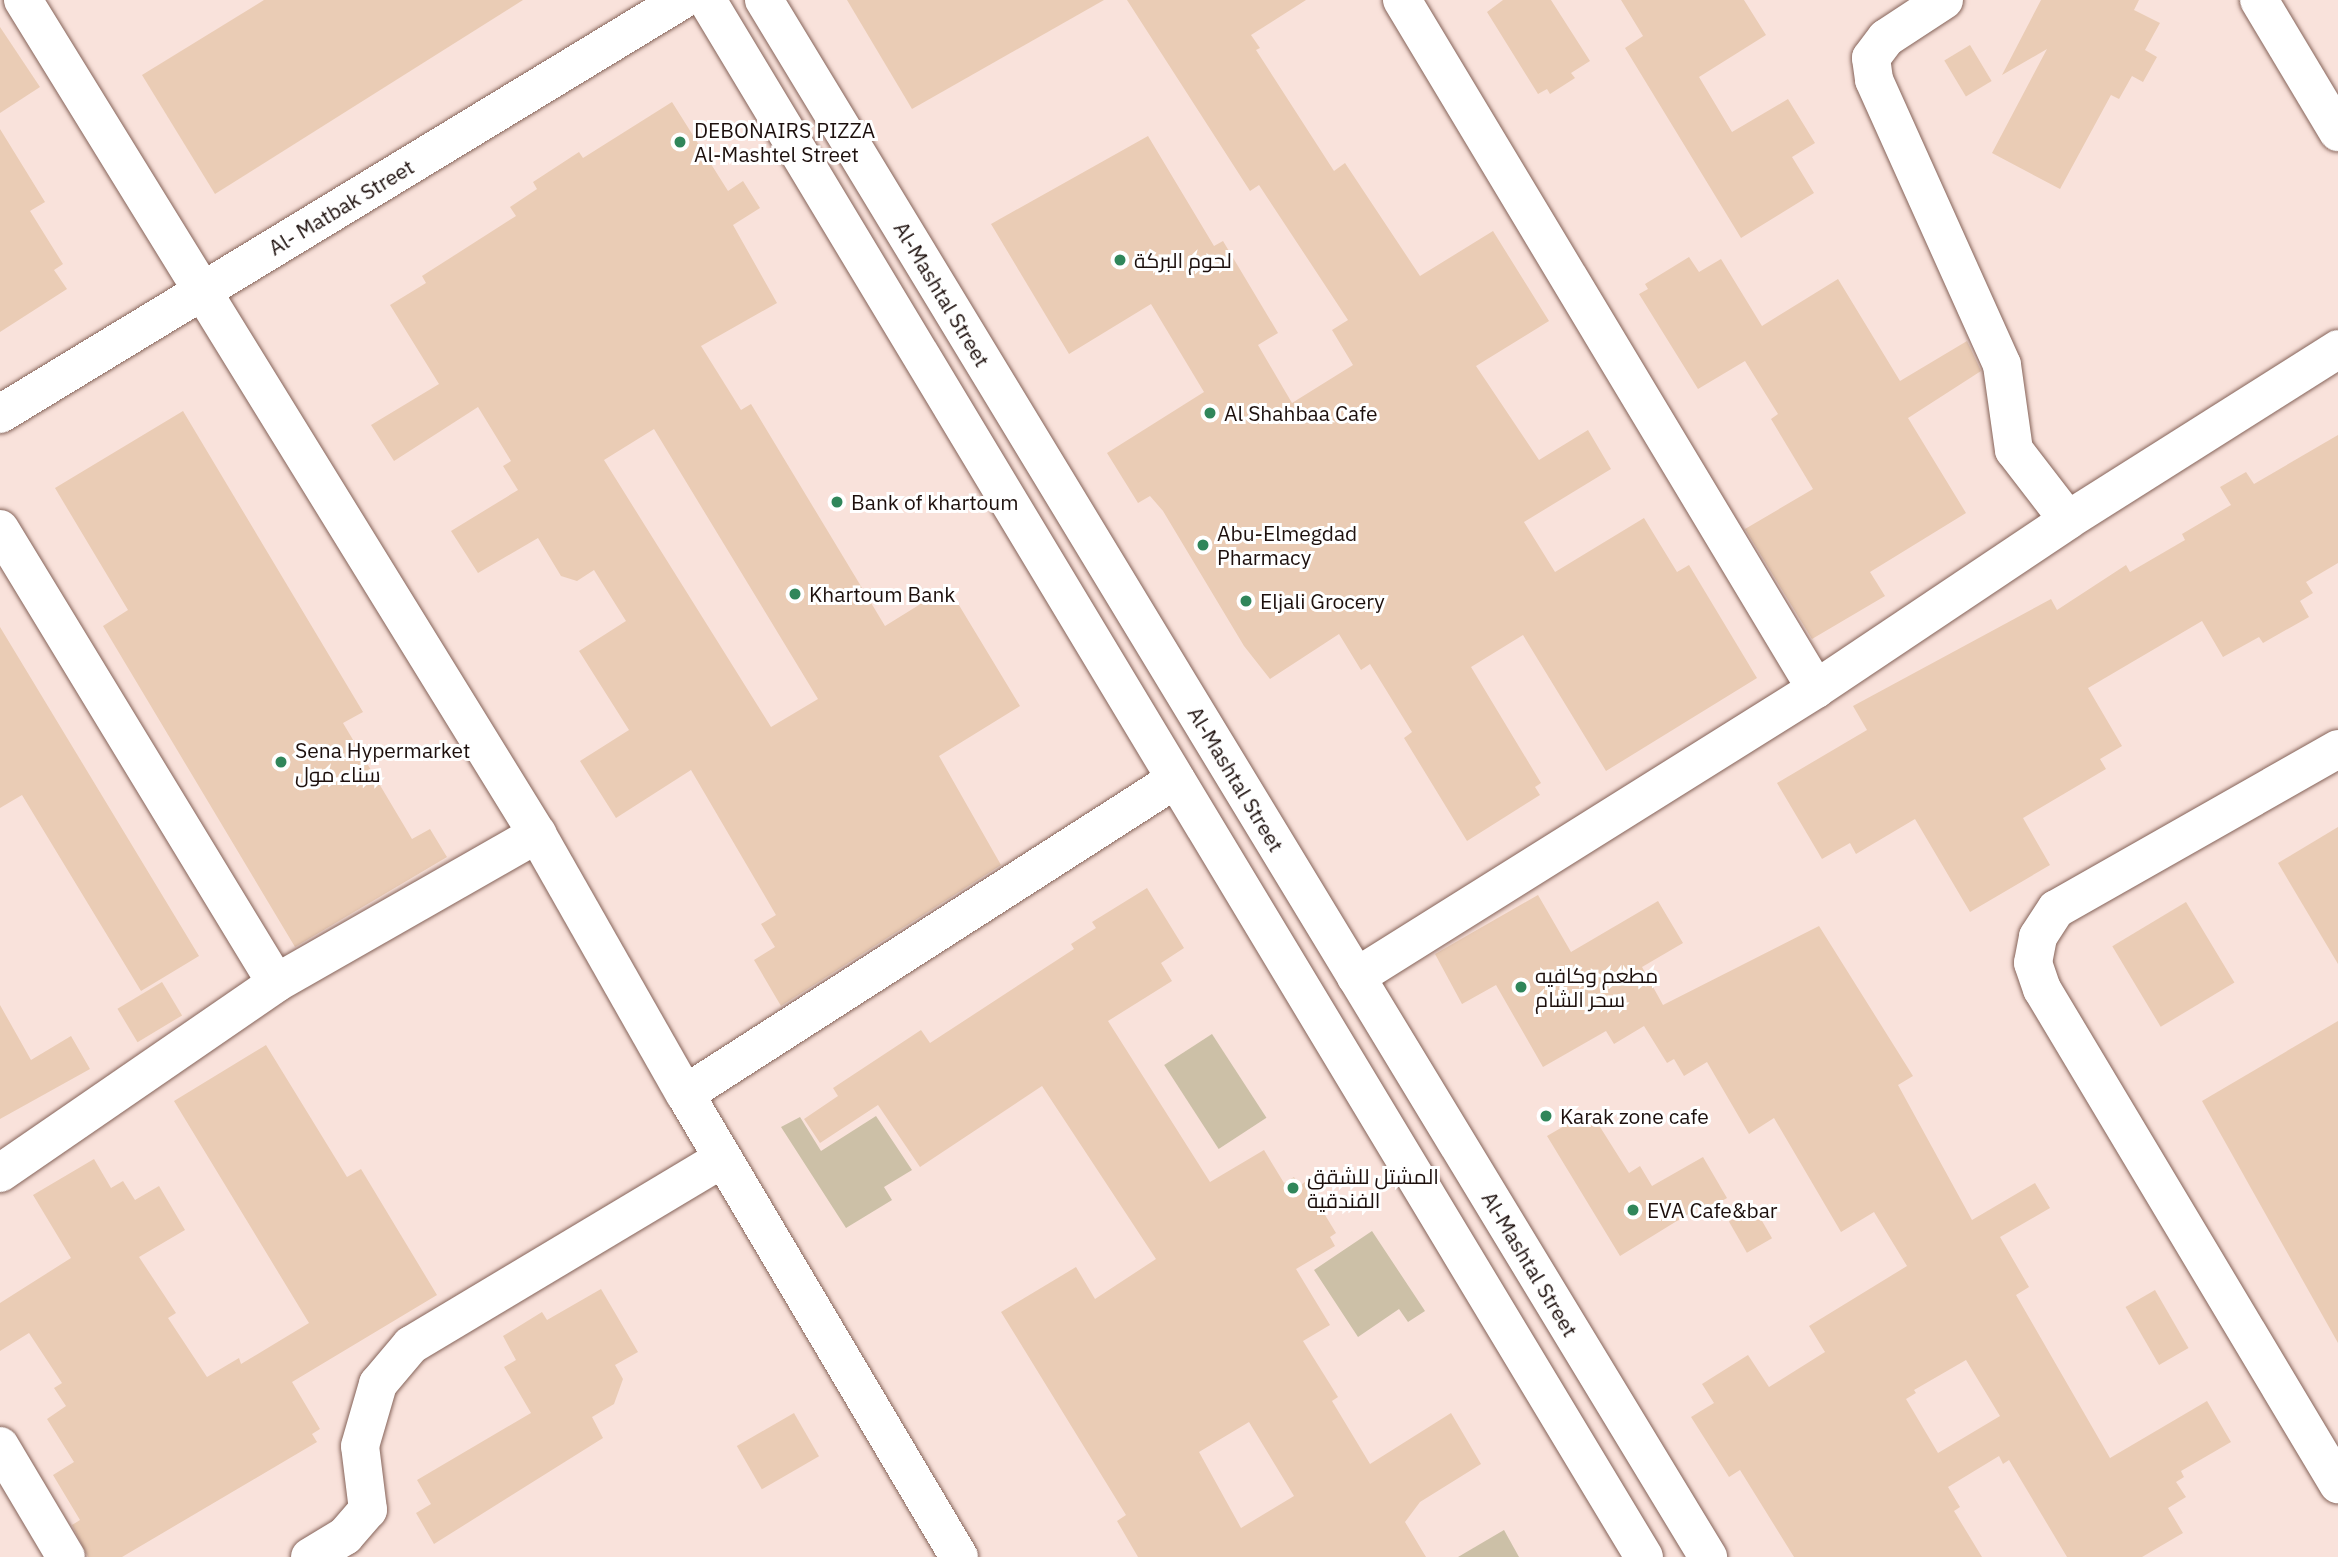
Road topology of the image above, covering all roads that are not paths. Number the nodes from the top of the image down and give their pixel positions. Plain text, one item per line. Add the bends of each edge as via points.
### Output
1 (23, 0) edge
2 (682, 0) edge
3 (707, 0) edge
4 (764, 0) edge
5 (1402, 0) edge
6 (1944, 0) edge
7 (2259, 0) edge
8 (2338, 132) edge
9 (205, 290) junction
10 (2338, 349) edge
11 (0, 414) edge
12 (2068, 520) junction
13 (0, 529) edge
14 (1816, 689) junction
15 (2338, 749) edge
16 (1176, 779) junction
17 (537, 834) junction
18 (1356, 977) junction
19 (276, 983) junction
20 (685, 1094) junction
21 (722, 1159) junction
22 (0, 1173) edge
23 (0, 1446) edge
24 (2338, 1484) edge
25 (66, 1557) edge
26 (310, 1557) edge
27 (959, 1557) edge
28 (1644, 1557) edge
29 (1708, 1557) edge

1 - 9 street
2 - 9 street, Al- Matbak Street
3 - 16 street
4 - 18 street, Al-Mashtal Street
5 - 14 street
6 - 12 street via 1886,38 1871,58 1874,80 2002,365 2014,450
7 - 8 street
9 - 11 street, Al- Matbak Street
9 - 17 street
10 - 12 street
12 - 14 street
13 - 19 street
14 - 18 street
15 - 24 street via 2056,909 2038,937 2033,963 2042,989
16 - 20 street
16 - 28 street
17 - 19 street
17 - 20 street
18 - 29 street, Al-Mashtal Street
19 - 22 street
20 - 21 street
21 - 26 street via 411,1345 378,1384 360,1446 368,1510 345,1536
21 - 27 street
23 - 25 street

